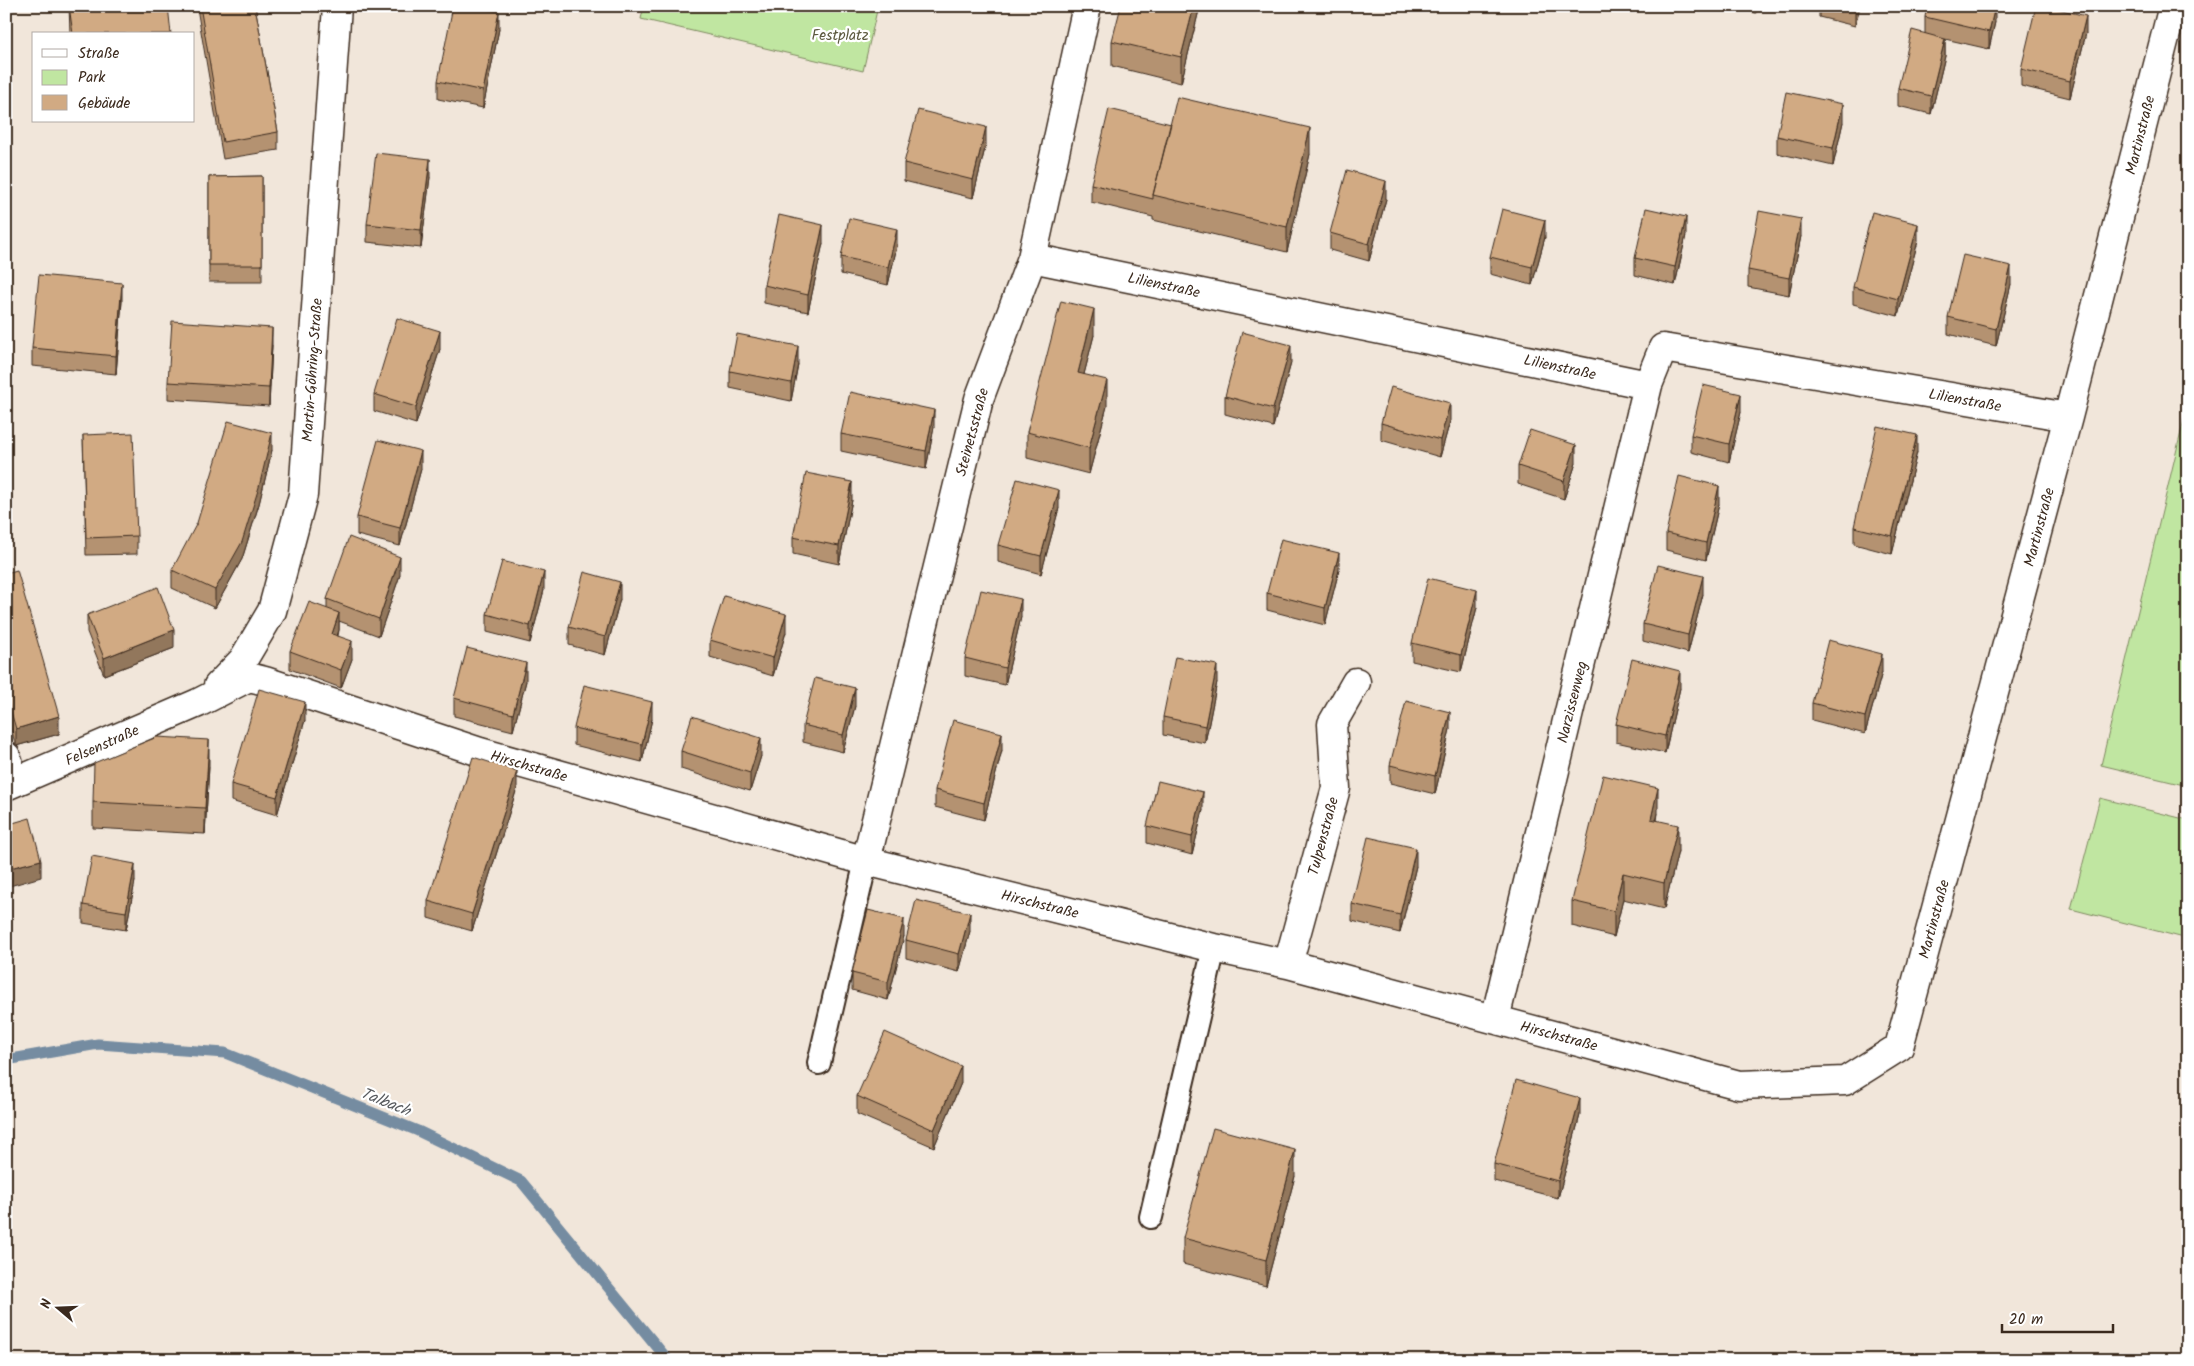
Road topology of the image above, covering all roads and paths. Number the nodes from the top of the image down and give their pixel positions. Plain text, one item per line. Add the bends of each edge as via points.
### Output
1 (337, 6) edge
2 (1087, 6) edge
3 (2173, 6) edge
4 (1032, 258) junction
5 (1648, 385) junction
6 (2068, 417) junction
7 (1356, 682) dead end
8 (198, 703) junction
9 (6, 756) edge
10 (11, 784) edge
11 (866, 861) junction
12 (1214, 948) junction
13 (1288, 964) junction
14 (1495, 1019) junction
15 (1899, 1047) joint
16 (819, 1063) dead end
17 (1151, 1217) dead end

1 - 8 street, Martin-Göhring-Straße via 303,495 272,611 243,660
2 - 4 street, Steinetsstraße
3 - 6 street, Martinstraße
4 - 5 street, Lilienstraße
4 - 11 street, Steinetsstraße via 979,399
5 - 6 street, Lilienstraße via 1663,348
5 - 14 street, Narzissenweg
6 - 15 street, Martinstraße
7 - 13 street, Tulpenstraße via 1332,724 1336,788
8 - 10 street, Felsenstraße
8 - 11 street, Hirschstraße via 250,677 480,752
9 - 10 street
11 - 12 street, Hirschstraße
11 - 16 lane
12 - 13 street, Hirschstraße
12 - 17 lane
13 - 14 street, Hirschstraße
14 - 15 street, Hirschstraße via 1739,1085 1845,1081

